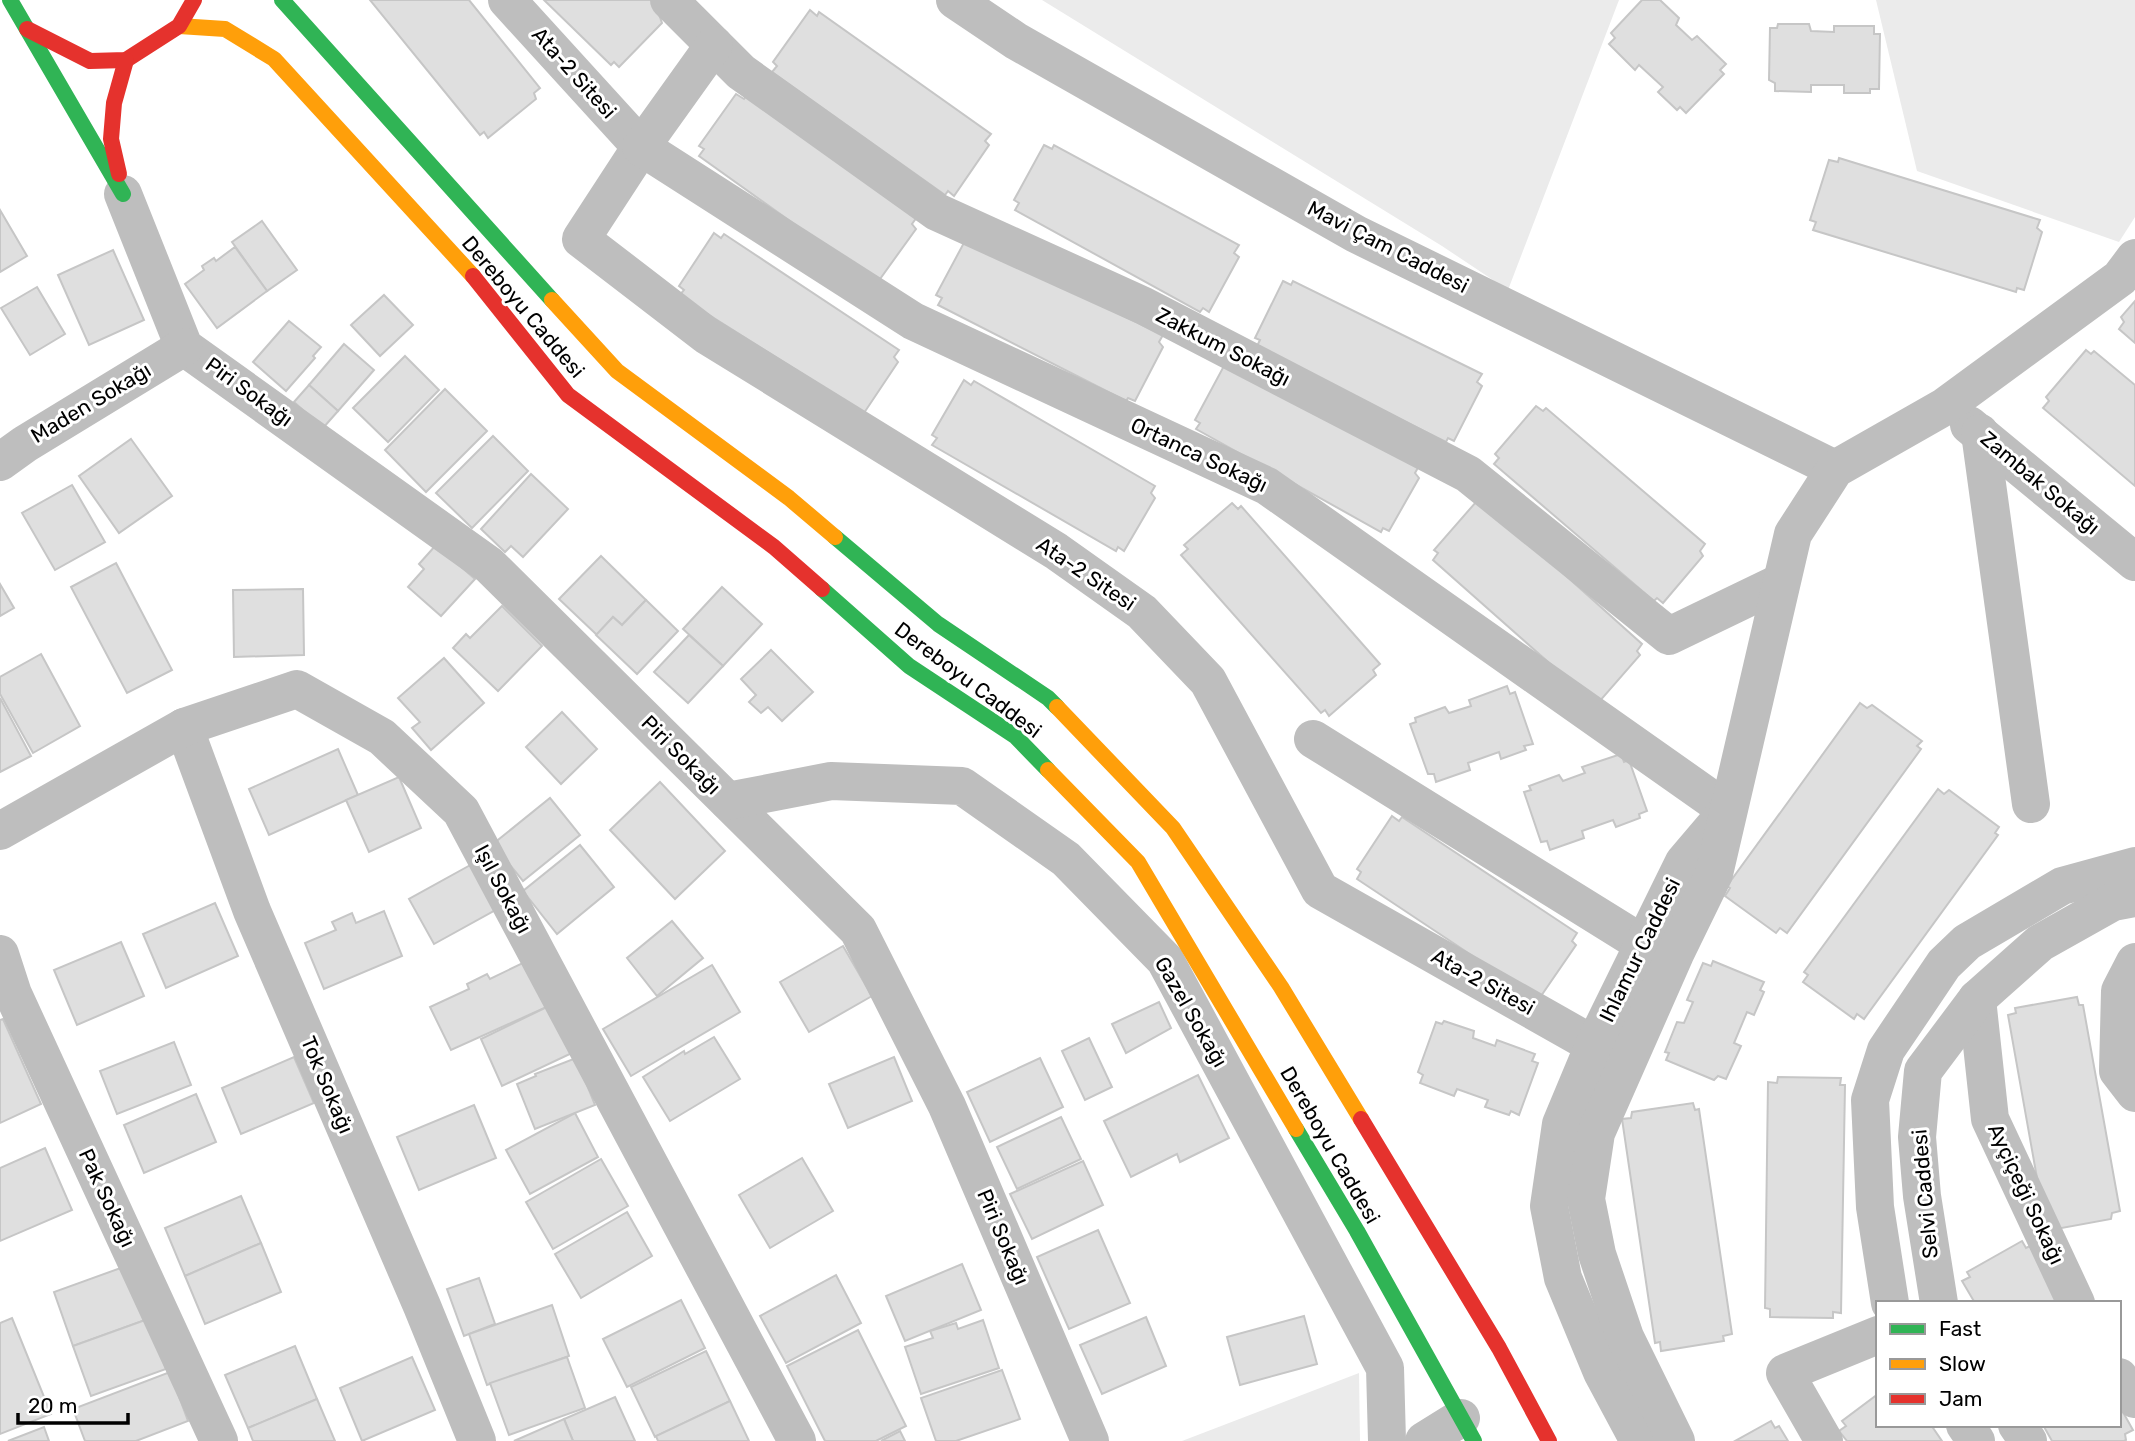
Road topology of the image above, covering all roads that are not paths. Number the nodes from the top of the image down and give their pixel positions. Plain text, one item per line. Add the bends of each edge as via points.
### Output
1 (10, 0) edge
2 (194, 0) edge
3 (282, 0) edge
4 (508, 0) edge
5 (669, 0) edge
6 (955, 0) edge
7 (179, 26) junction
8 (27, 29) junction
9 (714, 45) junction
10 (126, 60) junction
11 (641, 147) junction
12 (123, 194) junction
13 (2135, 258) edge
14 (184, 347) junction
15 (1944, 407) junction
16 (1980, 433) junction
17 (0, 462) edge
18 (1835, 469) junction
19 (2135, 562) edge
20 (1781, 582) junction
21 (184, 727) junction
22 (1313, 739) dead end
23 (728, 802) junction
24 (2031, 804) dead end
25 (1727, 810) junction
26 (0, 831) edge
27 (2135, 866) edge
28 (2135, 898) edge
29 (1643, 944) junction
30 (0, 954) edge
31 (2135, 962) edge
32 (1977, 999) junction
33 (1594, 1045) junction
34 (2135, 1093) edge
35 (1890, 1301) edge
36 (1939, 1301) edge
37 (2075, 1301) edge
38 (1876, 1336) edge
39 (2121, 1380) edge
40 (2135, 1399) edge
41 (1468, 1429) edge
42 (219, 1441) edge
43 (477, 1441) edge
44 (797, 1441) edge
45 (1090, 1441) edge
46 (1387, 1441) edge
47 (1423, 1441) edge
48 (1549, 1441) edge
49 (1639, 1441) edge
50 (1676, 1441) edge
51 (1824, 1441) edge

1 - 8 main road
2 - 7 main road
3 - 48 main road, Dereboyu Caddesi via 617,371 789,498 938,624 1048,698 1173,828 1281,987 1499,1348
4 - 11 street, Ata-2 Sitesi
5 - 9 street, Zakkum Sokağı
6 - 18 street, Mavi Çam Caddesi via 1016,41 1356,234
7 - 10 main road
7 - 41 main road, Dereboyu Caddesi via 225,29 274,59 478,282 568,395 774,547 909,667 1014,736 1138,862 1329,1183
8 - 10 main road via 90,61
8 - 12 main road
9 - 11 street, Ata-2 Sitesi
9 - 20 street, Zakkum Sokağı via 741,72 937,212 1144,306 1468,474 1669,636
10 - 12 main road via 114,103 111,139
11 - 25 street, Ortanca Sokağı via 913,321 1267,485
11 - 33 street, Ata-2 Sitesi via 581,239 706,335 1056,551 1142,612 1208,681 1320,890
12 - 14 street, Piri Sokağı
13 - 15 street via 2120,278
14 - 17 street, Maden Sokağı
14 - 23 street, Piri Sokağı via 489,565
15 - 16 street, Zambak Sokağı
15 - 18 street
16 - 19 street, Zambak Sokağı
16 - 24 street
18 - 20 street, Ihlamur Caddesi via 1793,534
20 - 25 street, Ihlamur Caddesi
21 - 26 street, Işıl Sokağı
21 - 43 street, Tok Sokağı via 252,911
21 - 44 street, Işıl Sokağı via 297,689 382,737 461,811
22 - 29 street
23 - 45 street, Piri Sokağı via 858,930 947,1106
23 - 46 street, Gazel Sokağı via 831,781 962,786 1066,859 1165,960 1385,1368
25 - 29 street, Ihlamur Caddesi via 1684,862
25 - 50 street via 1714,874 1596,1133 1586,1199 1597,1254 1625,1337
27 - 35 street via 2062,886 1967,942 1944,964 1886,1050 1870,1100 1875,1207
28 - 32 street, Selvi Caddesi via 2113,902 2040,943
29 - 33 street, Ihlamur Caddesi
30 - 42 street, Pak Sokağı via 13,994
31 - 34 street via 2120,991 2118,1072
32 - 36 street, Selvi Caddesi via 1923,1071 1917,1137
32 - 37 street, Ayçiçeği Sokağı via 1990,1119
33 - 49 street, Ihlamur Caddesi via 1561,1124 1549,1206 1563,1278 1602,1372
38 - 51 street via 1785,1373
39 - 40 street
41 - 47 street

